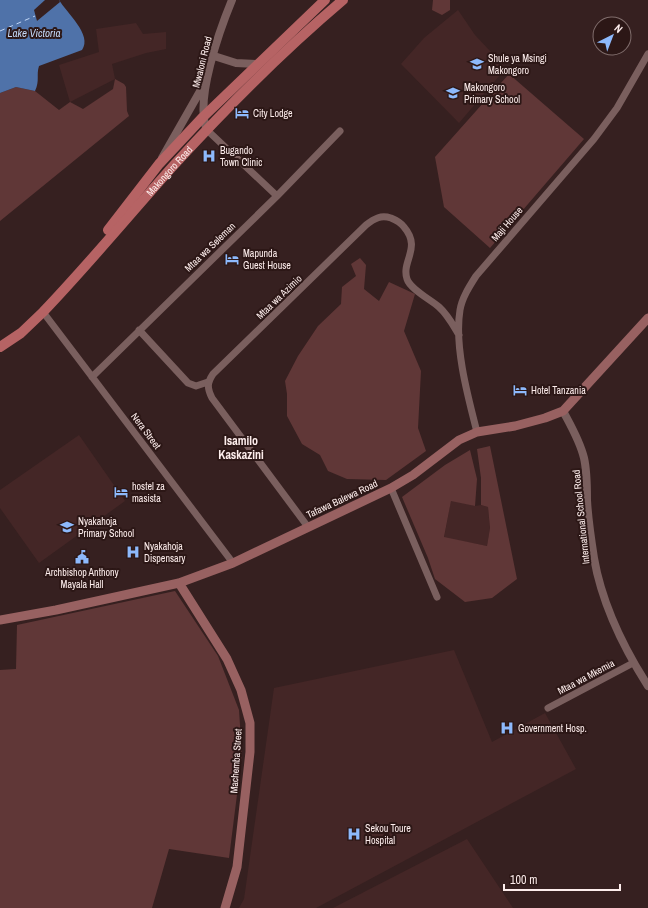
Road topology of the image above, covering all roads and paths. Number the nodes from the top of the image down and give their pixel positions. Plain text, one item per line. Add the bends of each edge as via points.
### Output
1 (232, 0) edge
2 (325, 0) edge
3 (343, 0) edge
4 (648, 54) edge
5 (214, 56) junction
6 (257, 64) junction
7 (207, 80) junction
8 (203, 117) junction
9 (207, 130) junction
10 (340, 132) dead end
11 (159, 164) junction
12 (277, 196) junction
13 (43, 312) junction
14 (648, 318) edge
15 (139, 330) junction
16 (459, 335) junction
17 (0, 339) edge
18 (0, 347) edge
19 (92, 377) junction
20 (208, 382) junction
21 (563, 411) junction
22 (477, 432) junction
23 (391, 488) junction
24 (308, 527) junction
25 (233, 563) junction
26 (179, 583) junction
27 (437, 597) dead end
28 (0, 620) edge
29 (633, 663) junction
30 (648, 686) edge
31 (548, 708) dead end
32 (225, 908) edge

1 - 5 street, Mwaloni Road via 217,40
2 - 6 main road, Makongoro Road
3 - 9 main road, Makongoro Road
4 - 16 street, Maji House via 617,108 594,139 476,276 460,309
5 - 6 street via 236,63
5 - 7 street, Mwaloni Road
6 - 8 main road, Makongoro Road
7 - 8 street, Mwaloni Road
7 - 11 street
8 - 9 street, Mwaloni Road
8 - 11 main road, Makongoro Road
9 - 12 street
9 - 13 main road, Makongoro Road
10 - 12 street, Mtaa wa Seleman
11 - 17 main road, Makongoro Road via 111,227 60,285 22,323
12 - 15 street, Mtaa wa Seleman
13 - 18 main road, Makongoro Road via 21,333
13 - 19 street, Nera Street
14 - 21 main road, Tafawa Balewa Road
15 - 19 street, Mtaa wa Seleman
15 - 20 street via 188,383 196,386
16 - 20 street, Mtaa wa Azimio via 440,308 407,280 406,270 412,242 409,232 394,219 379,217 366,225 213,374
16 - 22 street, Maji House via 467,393
19 - 25 street, Nera Street
20 - 24 street via 212,398
21 - 22 main road, Tafawa Balewa Road via 515,426
21 - 29 street, International School Road via 577,437 584,458 594,559 604,598
22 - 23 main road, Tafawa Balewa Road via 459,440 414,475
23 - 24 main road, Tafawa Balewa Road
23 - 27 street
24 - 25 main road, Tafawa Balewa Road
25 - 26 main road, Tafawa Balewa Road
26 - 28 main road, Tafawa Balewa Road
26 - 32 main road, Machemba Street via 227,659 242,690 250,723 250,752 237,867
29 - 30 street, International School Road
29 - 31 street, Mtaa wa Mkemia

